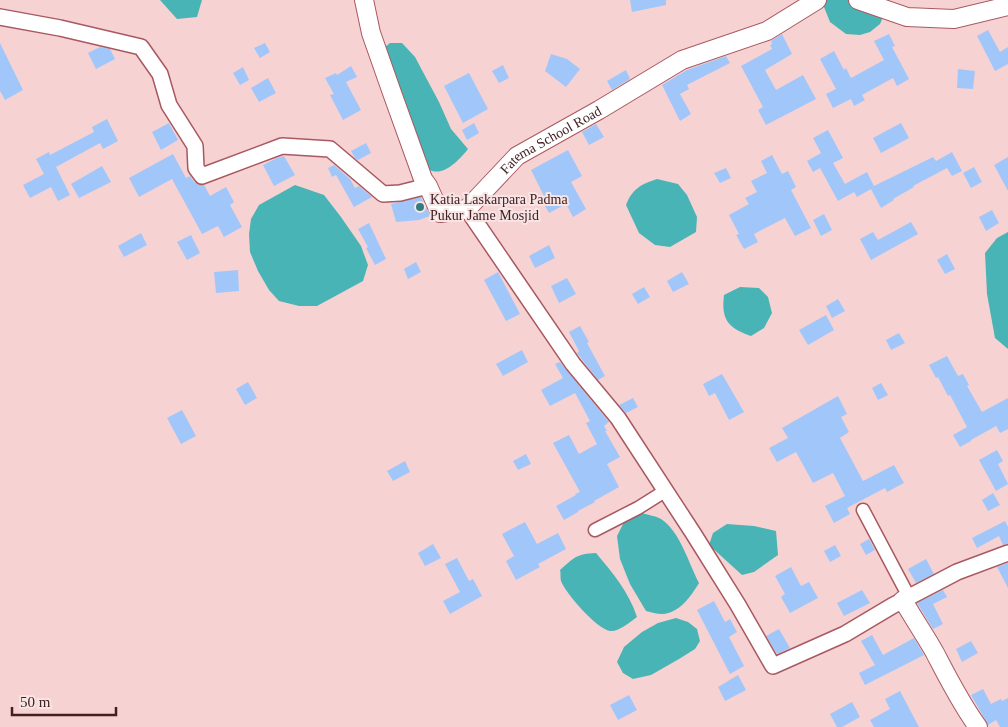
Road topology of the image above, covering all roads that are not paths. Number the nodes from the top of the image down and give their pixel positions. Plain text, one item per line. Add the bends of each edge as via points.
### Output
1 (364, 0) edge
2 (817, 0) edge
3 (858, 0) edge
4 (1008, 6) edge
5 (0, 17) edge
6 (428, 186) junction
7 (467, 208) junction
8 (665, 491) junction
9 (863, 510) dead end
10 (595, 530) dead end
11 (1008, 553) edge
12 (906, 599) junction
13 (978, 727) edge

1 - 6 main road via 390,90
2 - 7 main road, Fatema School Road via 768,31 682,60 517,156
3 - 4 main road via 907,17 954,19
5 - 6 street via 141,47 160,74 169,105 195,146 196,168 202,176 282,146 330,149 383,194
6 - 7 main road via 440,213
7 - 8 street via 572,364 618,418
8 - 10 street
8 - 12 street via 773,666 845,634
9 - 12 street
11 - 12 street via 957,572
12 - 13 main road via 913,619

